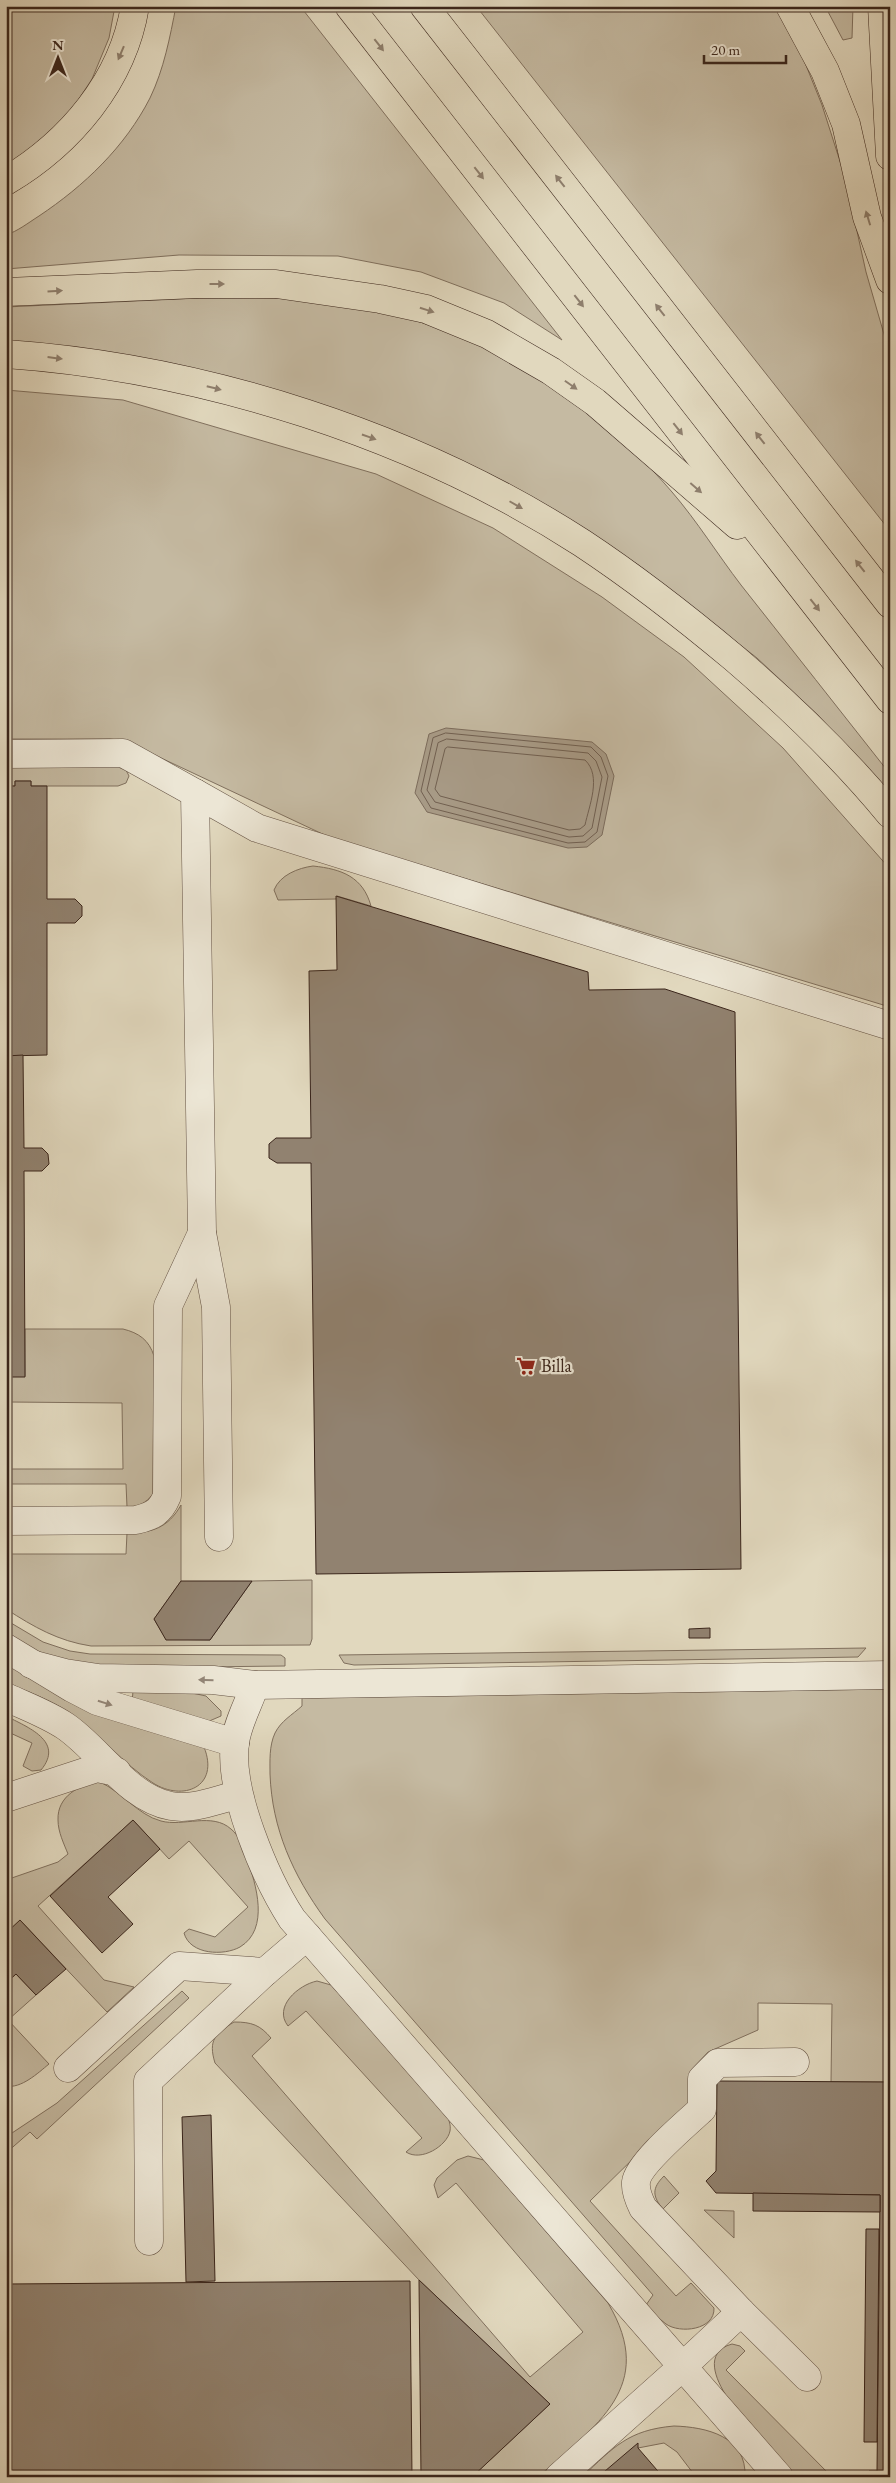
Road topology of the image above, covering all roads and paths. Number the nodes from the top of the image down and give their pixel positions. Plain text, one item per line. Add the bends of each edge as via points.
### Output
1 (135, 6) edge
2 (349, 6) edge
3 (424, 6) edge
4 (790, 6) edge
5 (882, 6) edge
6 (890, 156) edge
7 (6, 181) edge
8 (890, 280) edge
9 (6, 292) edge
10 (6, 354) edge
11 (785, 567) junction
12 (890, 604) edge
13 (890, 700) edge
14 (6, 754) edge
15 (195, 793) junction
16 (890, 814) edge
17 (890, 1026) edge
18 (202, 1233) junction
19 (6, 1520) edge
20 (219, 1537) dead end
21 (6, 1648) edge
22 (31, 1664) junction
23 (890, 1675) edge
24 (255, 1685) junction
25 (6, 1697) edge
26 (235, 1743) junction
27 (117, 1772) junction
28 (238, 1795) junction
29 (6, 1798) edge
30 (307, 1936) junction
31 (265, 1972) junction
32 (795, 2062) dead end
33 (68, 2068) dead end
34 (150, 2241) dead end
35 (741, 2312) junction
36 (682, 2367) junction
37 (807, 2378) dead end
38 (754, 2449) junction
39 (559, 2477) edge
40 (754, 2477) edge
41 (779, 2477) edge

1 -> 7 highway via 123,49 93,104 51,150
2 -> 11 highway
12 -> 3 highway
8 -> 4 highway via 867,217 846,124 825,71
5 - 6 highway
9 -> 11 highway via 276,284 426,309 487,334 551,371 595,402
10 -> 16 highway via 55,358 176,378 270,402 395,446 503,497 581,542 708,636 824,741
11 -> 13 highway
14 - 15 lane via 124,753
15 - 17 lane via 257,828
15 - 18 lane
18 - 19 lane via 168,1306 167,1496 162,1507 153,1516 136,1520
18 - 20 lane via 216,1307
21 - 22 lane
24 -> 22 lane via 213,1680 98,1678
22 -> 26 lane via 97,1701
23 - 24 lane
24 - 26 lane
25 - 27 lane via 65,1726
26 - 28 lane
27 - 28 lane via 150,1799 169,1806 200,1806
27 - 29 lane via 97,1768
28 - 30 lane via 279,1899
30 - 31 lane
30 - 36 lane
31 - 33 lane via 179,1966
31 - 34 lane via 148,2080
32 - 35 lane via 718,2063 702,2079 702,2108 642,2167 636,2181 637,2195 643,2208
35 - 36 lane
35 - 37 lane
36 - 38 lane
36 - 39 lane
38 - 40 lane
38 - 41 lane

